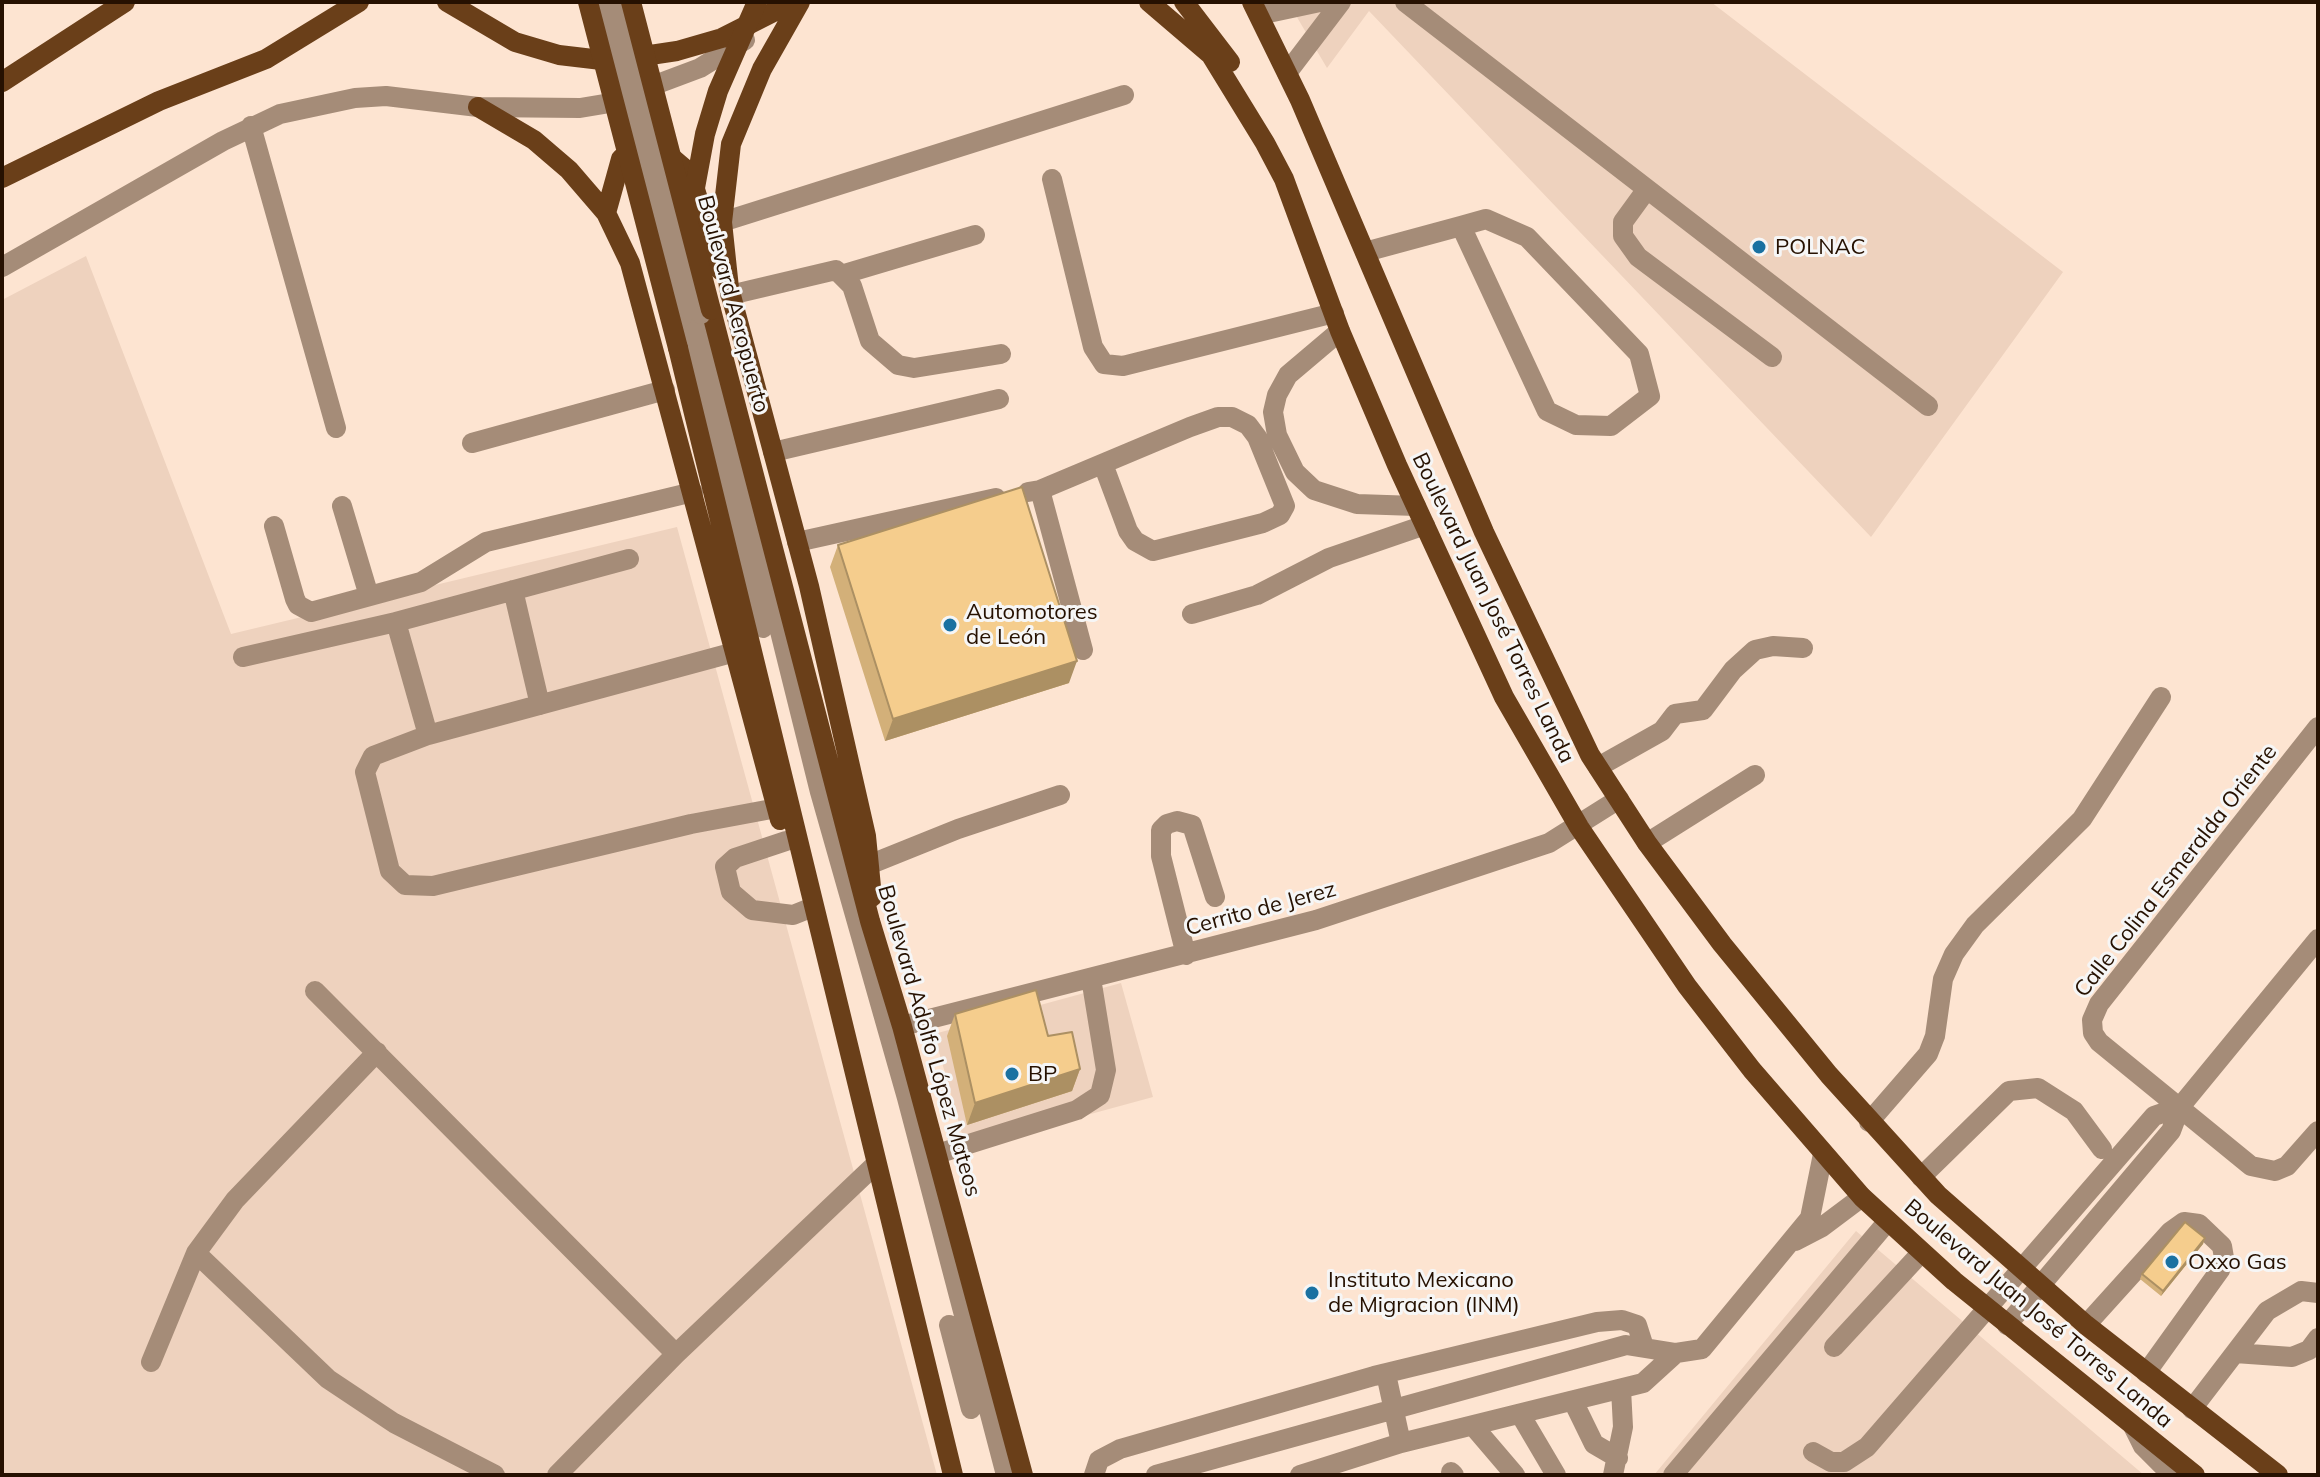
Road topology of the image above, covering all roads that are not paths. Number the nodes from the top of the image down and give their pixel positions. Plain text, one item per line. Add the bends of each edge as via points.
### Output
1 (125, 2) edge
2 (359, 2) edge
3 (447, 2) edge
4 (588, 2) edge
5 (601, 2) edge
6 (620, 2) edge
7 (631, 2) edge
8 (757, 2) edge
9 (796, 2) edge
10 (1149, 2) edge
11 (1184, 2) edge
12 (1320, 2) edge
13 (1341, 2) edge
14 (1405, 2) edge
15 (1255, 8) edge
16 (1287, 73) junction
17 (2, 82) edge
18 (1124, 95) dead end
19 (478, 107) junction
20 (251, 126) junction
21 (1265, 143) junction
22 (2, 178) edge
23 (1052, 179) dead end
24 (1647, 189) junction
25 (606, 213) junction
26 (722, 222) junction
27 (1461, 226) junction
28 (688, 228) junction
29 (975, 235) dead end
30 (1365, 252) junction
31 (2, 267) edge
32 (844, 274) junction
33 (730, 292) junction
34 (1337, 322) junction
35 (1001, 354) dead end
36 (1772, 357) dead end
37 (665, 390) junction
38 (999, 399) dead end
39 (1928, 406) dead end
40 (336, 428) dead end
41 (472, 443) dead end
42 (773, 452) junction
43 (1103, 464) junction
44 (1040, 490) junction
45 (693, 492) junction
46 (342, 506) dead end
47 (1416, 506) junction
48 (1425, 525) junction
49 (274, 526) dead end
50 (797, 542) junction
51 (629, 559) dead end
52 (513, 590) junction
53 (369, 596) junction
54 (1192, 614) dead end
55 (396, 622) junction
56 (777, 623) junction
57 (1803, 648) dead end
58 (1083, 650) dead end
59 (735, 652) junction
60 (243, 657) dead end
61 (2161, 697) dead end
62 (540, 705) junction
63 (2318, 727) edge
64 (428, 735) junction
65 (1598, 767) junction
66 (1755, 775) dead end
67 (1060, 795) dead end
68 (1619, 799) junction
69 (777, 808) junction
70 (1579, 827) junction
71 (786, 841) junction
72 (1647, 843) junction
73 (871, 864) junction
74 (1215, 897) dead end
75 (808, 909) junction
76 (870, 921) junction
77 (2318, 939) edge
78 (826, 947) junction
79 (1186, 955) junction
80 (1091, 978) junction
81 (315, 991) dead end
82 (902, 1026) junction
83 (377, 1052) junction
84 (2180, 1107) junction
85 (1869, 1122) junction
86 (2318, 1131) edge
87 (2102, 1149) dead end
88 (937, 1154) junction
89 (1823, 1154) junction
90 (876, 1164) junction
91 (1921, 1177) junction
92 (1862, 1197) junction
93 (1888, 1221) junction
94 (1792, 1243) junction
95 (196, 1253) junction
96 (1921, 1253) junction
97 (2021, 1270) junction
98 (2039, 1287) junction
99 (2318, 1293) edge
100 (1987, 1309) junction
101 (949, 1325) dead end
102 (2007, 1325) junction
103 (2086, 1325) junction
104 (2318, 1338) edge
105 (1644, 1347) junction
106 (1834, 1347) dead end
107 (1676, 1353) junction
108 (2235, 1353) junction
109 (676, 1354) junction
110 (151, 1362) dead end
111 (2146, 1373) junction
112 (1386, 1374) junction
113 (1621, 1389) junction
114 (1573, 1401) junction
115 (1395, 1406) junction
116 (971, 1409) dead end
117 (2192, 1409) junction
118 (1520, 1414) junction
119 (2133, 1426) junction
120 (1474, 1427) junction
121 (1401, 1443) junction
122 (1813, 1452) dead end
123 (1238, 1465) edge
124 (1615, 1466) edge
125 (495, 1475) edge
126 (557, 1475) edge
127 (953, 1475) edge
128 (1006, 1475) edge
129 (1023, 1475) edge
130 (1094, 1475) edge
131 (1156, 1475) edge
132 (1300, 1475) edge
133 (1515, 1475) edge
134 (1556, 1475) edge
135 (1673, 1475) edge
136 (2172, 1475) edge
137 (2195, 1475) edge
138 (2278, 1475) edge

1 - 17 main road
2 - 22 main road via 266,59 159,101
3 - 9 main road, bridge via 515,42 559,55 628,59 722,38
4 - 78 main road, bridge
5 - 56 street, bridge
6 - 56 street, bridge
7 - 28 main road, Boulevard Aeropuerto, bridge
8 - 28 main road, bridge via 718,91
9 - 19 street via 700,68 604,104
9 - 26 main road via 731,144
10 - 21 main road, Boulevard Juan José Torres Landa via 1211,55
11 - 21 main road via 1223,50
12 - 15 street
13 - 16 street
14 - 24 street
15 - 16 main road, Boulevard Juan José Torres Landa
16 - 30 main road, Boulevard Juan José Torres Landa
18 - 26 street
19 - 20 street via 422,98 355,98 280,114
19 - 25 main road via 553,154
20 - 31 street
20 - 40 street
21 - 34 main road, Boulevard Juan José Torres Landa via 1284,179
23 - 34 street via 1093,347 1104,364 1123,366
24 - 36 street via 1623,222 1623,236 1638,257
24 - 39 street
25 - 33 main road via 616,170 632,149 649,145 674,157 693,183 708,241
25 - 37 main road via 630,263
26 - 33 main road
27 - 27 street via 1486,219 1527,237 1639,354 1650,396 1611,426 1576,425 1547,411
27 - 30 street
28 - 56 main road, Boulevard Aeropuerto, bridge
29 - 32 street
30 - 65 main road, Boulevard Juan José Torres Landa via 1484,532
32 - 33 street via 827,269
32 - 35 street via 870,341 898,365 914,368
33 - 42 main road
34 - 47 main road, Boulevard Juan José Torres Landa
34 - 47 street via 1288,375 1277,395 1277,435 1295,472 1314,490 1357,504
37 - 41 street
37 - 45 main road
38 - 42 street
42 - 50 main road
43 - 43 street via 1190,427 1232,417 1257,437 1285,506 1280,515 1263,523 1153,551 1128,531
43 - 44 street
44 - 50 street via 959,514
44 - 58 street
45 - 53 street via 486,542 421,582
45 - 59 main road
46 - 53 street
47 - 48 main road, Boulevard Juan José Torres Landa
48 - 54 street via 1329,558 1257,595
48 - 70 main road, Boulevard Juan José Torres Landa via 1504,697
49 - 53 street via 298,605 311,612
50 - 73 main road
51 - 52 street
52 - 55 street
52 - 62 street
55 - 60 street
55 - 64 street
56 - 76 main road, Boulevard Adolfo López Mateos
56 - 128 street
57 - 65 street via 1755,650 1703,710 1675,714 1662,731
59 - 62 street
59 - 69 main road
61 - 85 street via 2082,819 1975,925 1954,954 1943,979 1928,1054
62 - 64 street
63 - 84 street, Calle Colina Esmeralda Oriente via 2099,1004 2092,1020 2099,1042
64 - 69 street via 373,756 365,772 390,871 416,888
65 - 68 main road, Boulevard Juan José Torres Landa
66 - 72 street
67 - 73 street
68 - 70 street, Cerrito de Jerez
68 - 72 main road, Boulevard Juan José Torres Landa
69 - 71 main road
70 - 79 street, Cerrito de Jerez via 1475,869
70 - 89 main road, Boulevard Juan José Torres Landa via 1687,986
71 - 75 main road
71 - 75 street via 735,858 725,867 731,892 752,910 793,915
72 - 85 main road, Boulevard Juan José Torres Landa via 1722,944
73 - 76 main road
74 - 79 street via 1192,825 1167,824 1161,830 1161,856
75 - 78 main road
76 - 82 main road, Boulevard Adolfo López Mateos
77 - 84 street
78 - 90 main road
79 - 80 street, Cerrito de Jerez
80 - 82 street, Cerrito de Jerez
80 - 88 street via 1106,1070 1100,1095 1077,1110
81 - 83 street
82 - 88 main road, Boulevard Adolfo López Mateos
83 - 95 street via 235,1200
83 - 109 street
84 - 86 street via 2262,1171 2287,1166
84 - 97 street via 2154,1116
84 - 98 street via 2171,1131
85 - 91 main road, Boulevard Juan José Torres Landa
87 - 91 street via 2074,1111 2038,1088 2009,1091
88 - 129 main road, Boulevard Adolfo López Mateos
89 - 92 main road, Boulevard Juan José Torres Landa
89 - 94 street via 1814,1207
90 - 109 street
90 - 127 main road
91 - 97 main road, Boulevard Juan José Torres Landa
92 - 93 main road, Boulevard Juan José Torres Landa
92 - 94 street
93 - 96 main road, Boulevard Juan José Torres Landa
93 - 135 street
94 - 107 street via 1702,1349
95 - 110 street
95 - 125 street via 293,1349 358,1401
96 - 100 main road, Boulevard Juan José Torres Landa
96 - 106 street
97 - 98 main road, Boulevard Juan José Torres Landa
97 - 100 street
98 - 102 street
98 - 103 main road, Boulevard Juan José Torres Landa
99 - 108 street via 2301,1291 2283,1299
100 - 102 main road, Boulevard Juan José Torres Landa
100 - 122 street via 1867,1447 1844,1462
101 - 116 street
102 - 119 main road, Boulevard Juan José Torres Landa
103 - 111 main road, Boulevard Juan José Torres Landa
103 - 111 street via 2178,1225 2191,1220 2207,1230 2222,1246 2220,1270
104 - 108 street via 2309,1350 2292,1357
105 - 107 street
105 - 112 street via 1637,1325 1597,1322
105 - 115 street via 1626,1345
107 - 113 street via 1643,1383
108 - 117 street
109 - 126 street
111 - 117 main road, Boulevard Juan José Torres Landa
112 - 115 street
112 - 130 street via 1120,1449 1099,1460
113 - 114 street
113 - 124 street via 1623,1427
114 - 118 street
114 - 124 street via 1594,1444
115 - 121 street
115 - 123 street
117 - 138 main road, Boulevard Juan José Torres Landa
118 - 120 street
118 - 134 street
119 - 136 street via 2143,1446
119 - 137 main road, Boulevard Juan José Torres Landa
120 - 121 street
120 - 133 street
121 - 132 street
123 - 131 street

